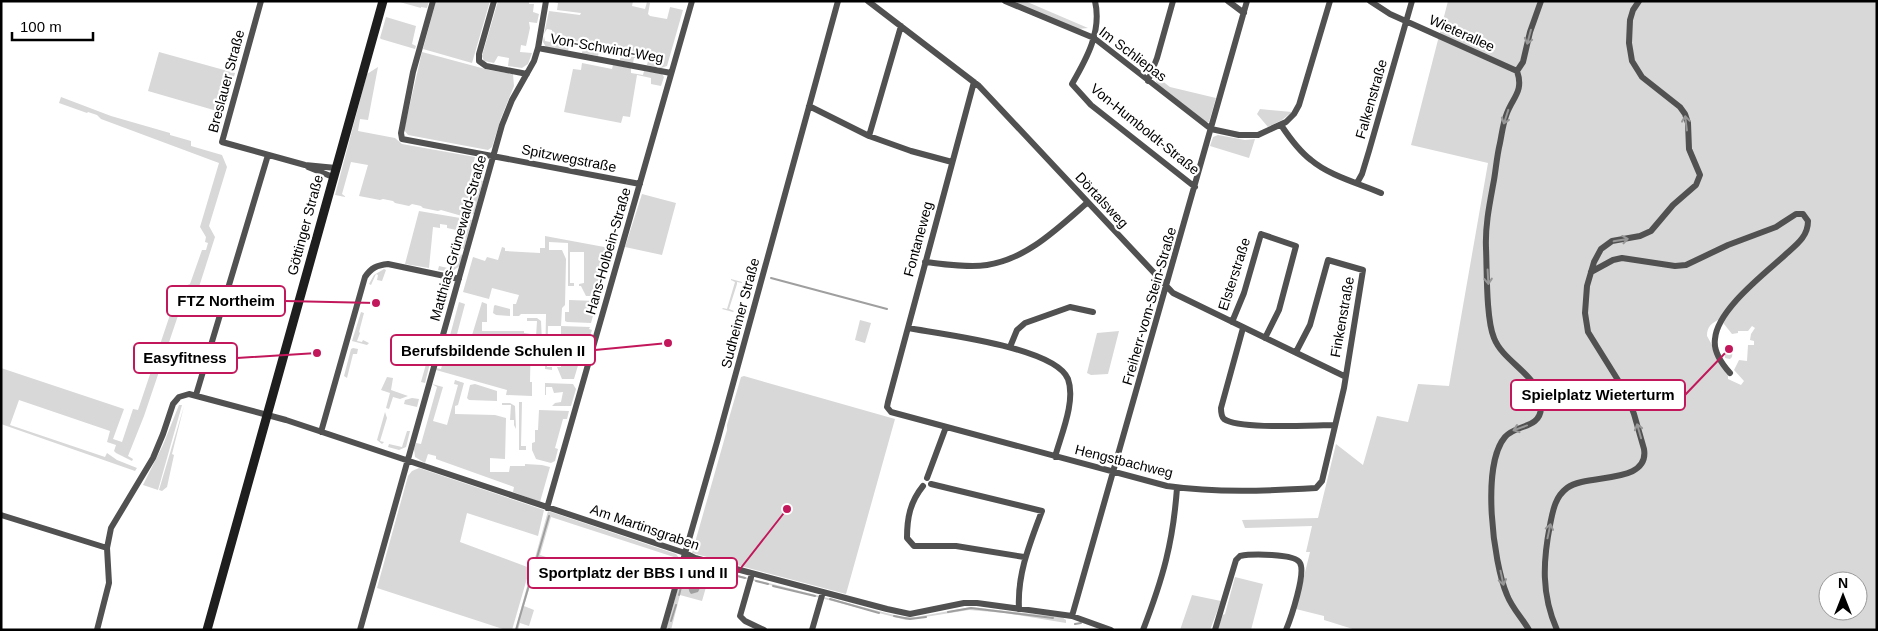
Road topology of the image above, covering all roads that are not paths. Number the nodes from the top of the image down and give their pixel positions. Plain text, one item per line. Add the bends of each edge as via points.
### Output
1 (261, 1) edge
2 (383, 1) edge
3 (433, 1) edge
4 (494, 1) edge
5 (546, 1) edge
6 (692, 1) edge
7 (838, 1) edge
8 (868, 1) edge
9 (1005, 1) edge
10 (1095, 1) edge
11 (1173, 1) edge
12 (1228, 1) edge
13 (1247, 1) edge
14 (1330, 1) edge
15 (1370, 1) edge
16 (1412, 1) edge
17 (1541, 1) edge
18 (1639, 1) edge
19 (1244, 13) junction
20 (1406, 22) junction
21 (901, 26) junction
22 (1094, 38) junction
23 (538, 48) junction
24 (1517, 71) junction
25 (671, 73) junction
26 (527, 74) junction
27 (1148, 81) junction
28 (974, 82) junction
29 (809, 106) junction
30 (1281, 125) junction
31 (1211, 129) junction
32 (869, 136) junction
33 (268, 155) junction
34 (494, 157) junction
35 (952, 162) junction
36 (334, 172) junction
37 (1357, 183) junction
38 (640, 184) junction
39 (1195, 187) junction
40 (1381, 193) dead end
41 (1087, 202) junction
42 (925, 262) junction
43 (1591, 272) junction
44 (459, 279) junction
45 (1166, 288) junction
46 (1093, 312) dead end
47 (1232, 322) junction
48 (908, 328) junction
49 (1244, 328) junction
50 (1265, 338) junction
51 (1010, 347) junction
52 (1296, 352) junction
53 (1730, 373) dead end
54 (1344, 376) junction
55 (196, 395) junction
56 (888, 402) joint
57 (266, 414) junction
58 (1335, 425) junction
59 (946, 427) junction
60 (321, 432) junction
61 (1055, 457) junction
62 (407, 460) junction
63 (1114, 472) junction
64 (927, 478) junction
65 (931, 484) junction
66 (923, 486) junction
67 (1177, 488) junction
68 (547, 508) junction
69 (1, 515) edge
70 (106, 548) junction
71 (685, 553) junction
72 (1024, 557) junction
73 (752, 574) junction
74 (823, 592) junction
75 (1019, 609) junction
76 (1072, 616) junction
77 (1103, 628) edge
78 (96, 630) edge
79 (207, 630) edge
80 (360, 630) edge
81 (663, 630) edge
82 (764, 630) edge
83 (812, 630) edge
84 (1111, 630) edge
85 (1143, 630) edge
86 (1215, 630) edge
87 (1286, 630) edge
88 (1529, 630) edge
89 (1557, 630) edge

1 - 33 street, Breslauer Straße via 222,142
2 - 36 main road, Göttinger Straße
3 - 34 street, Spitzwegstraße via 413,72 401,138
4 - 26 street via 478,54 479,61 486,66
5 - 23 street, Matthias-Grünewald-Straße
6 - 25 street, Hans-Holbein-Straße
7 - 29 street, Sudheimer Straße
8 - 21 street, Dörtalsweg
9 - 22 street, Im Schliepas
10 - 22 street via 1097,21
11 - 27 street
12 - 19 street
13 - 19 street, Freiherr-vom-Stein-Straße
14 - 30 street via 1302,99 1294,114
15 - 20 street, Wieterallee
16 - 20 street, Falkenstraße
17 -> 24 street via 1523,62
43 -> 18 street via 1604,246 1651,231 1700,178 1689,149 1685,114 1642,77 1632,60 1630,20
19 - 31 street, Freiherr-vom-Stein-Straße
20 - 24 street, Wieterallee
20 - 37 street, Falkenstraße
21 - 28 street, Dörtalsweg
21 - 32 street
22 - 27 street, Im Schliepas
22 - 39 street, Von-Humboldt-Straße via 1072,84 1091,105
23 - 25 street, Von-Schwind-Weg
23 - 26 street, Matthias-Grünewald-Straße
24 -> 88 street via 1519,88 1505,119 1487,223 1490,311 1492,333 1498,347 1531,381 1541,407 1535,422 1513,431 1502,440 1493,463 1491,485 1494,537 1503,586
25 - 38 street, Hans-Holbein-Straße
26 - 34 street, Matthias-Grünewald-Straße via 508,109
27 - 31 street, Im Schliepas
28 - 35 street, Fontaneweg
28 - 41 street, Dörtalsweg
29 - 32 street
29 - 71 street, Sudheimer Straße
30 - 31 street via 1250,136
30 - 37 street via 1312,162
31 - 39 street, Freiherr-vom-Stein-Straße
32 - 35 street via 911,152
33 - 36 street, Breslauer Straße
33 - 55 street
34 - 38 street, Spitzwegstraße
34 - 44 street, Matthias-Grünewald-Straße
35 - 42 street, Fontaneweg
36 - 57 main road, Göttinger Straße
37 - 40 street
38 - 68 street, Hans-Holbein-Straße
39 - 45 street, Freiherr-vom-Stein-Straße
41 - 42 street via 1038,244 1006,260 977,266
41 - 45 street, Dörtalsweg
42 - 48 street, Fontaneweg
43 - 53 street via 1622,258 1686,265 1776,227 1796,214 1803,214 1808,221 1804,236 1751,286 1721,320 1715,346
89 -> 43 street via 1546,595 1543,564 1557,498 1576,482 1632,471 1642,464 1644,456 1628,398 1587,330 1585,300
44 - 60 street via 388,264 368,272
44 - 62 street, Matthias-Grünewald-Straße
45 - 47 street, Dörtalsweg
45 - 63 street, Freiherr-vom-Stein-Straße
46 - 51 street via 1070,307 1025,323 1017,330
47 - 49 street, Dörtalsweg
47 - 50 street, Elsterstraße via 1244,293 1260,234 1296,246 1279,310
48 - 51 street
48 - 56 street, Fontaneweg
49 - 50 street, Dörtalsweg
49 - 58 street via 1221,408 1225,420 1256,426
50 - 52 street, Dörtalsweg
51 - 61 street via 1052,363 1067,378 1071,400
52 - 54 street, Dörtalsweg
52 - 54 street, Finkenstraße via 1310,325 1328,260 1364,270
54 - 58 street
55 - 57 street, Am Martinsgraben
55 - 70 street via 184,394 173,404 153,458 116,518
56 - 59 street, Hengstbachweg via 893,413
57 - 60 street, Am Martinsgraben
57 - 79 main road, Göttinger Straße
58 - 67 street, Hengstbachweg via 1322,481 1316,488
59 - 61 street, Hengstbachweg
59 - 64 street
60 - 62 street, Am Martinsgraben
61 - 63 street, Hengstbachweg
62 - 68 street, Am Martinsgraben
62 - 80 street, Matthias-Grünewald-Straße
63 - 67 street, Hengstbachweg
63 - 76 street, Freiherr-vom-Stein-Straße
64 - 65 street
64 - 66 street via 922,481
65 - 66 street
65 - 72 street via 1042,511
66 - 72 street via 916,495 907,520 907,538 914,546 956,546
67 - 85 street via 1168,558
68 - 71 street, Am Martinsgraben
69 - 70 street
70 - 78 street via 109,583
71 - 73 street, Am Martinsgraben
71 - 81 street, Sudheimer Straße
72 - 75 street
73 - 74 street, Am Martinsgraben
73 - 82 street via 740,616
74 - 75 street, Am Martinsgraben via 907,613 971,602
74 - 83 street
75 - 76 street, Am Martinsgraben
76 - 77 street, Am Martinsgraben
77 - 84 street, Am Martinsgraben
86 - 87 street via 1236,560 1247,555 1288,556 1300,563 1298,590

